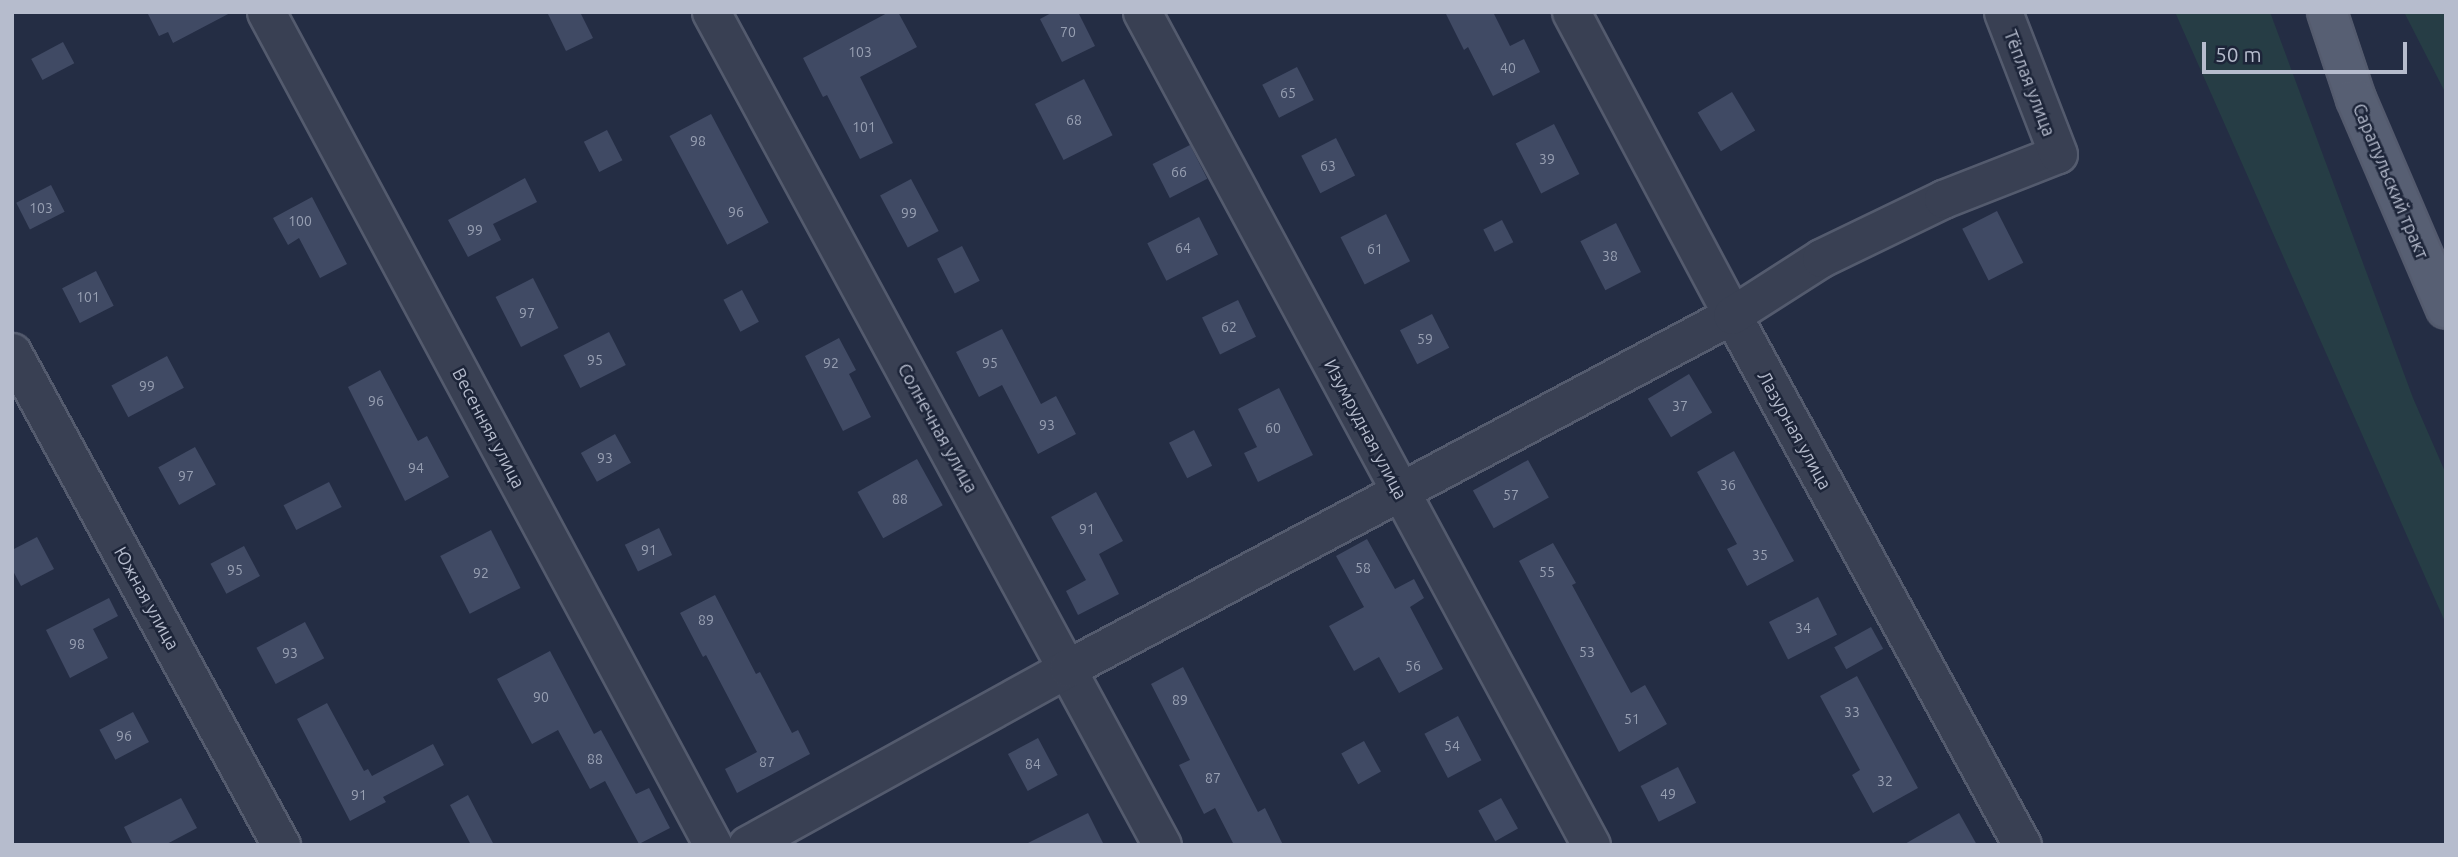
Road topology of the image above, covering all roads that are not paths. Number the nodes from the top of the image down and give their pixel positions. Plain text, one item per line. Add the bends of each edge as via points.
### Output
1 (266, 12) edge
2 (711, 12) edge
3 (1142, 12) edge
4 (1571, 12) edge
5 (2003, 12) edge
6 (2326, 12) edge
7 (2446, 309) edge
8 (1732, 315) junction
9 (12, 352) edge
10 (1401, 492) junction
11 (1068, 668) junction
12 (281, 845) edge
13 (713, 845) edge
14 (747, 845) edge
15 (1162, 845) edge
16 (1591, 845) edge
17 (2022, 845) edge

1 - 13 street, Весенняя улица
2 - 11 street, Солнечная улица
3 - 10 street, Изумрудная улица
4 - 8 street, Лазурная улица
5 - 8 street, Тёплая улица via 2058,153 1943,199 1821,258
6 - 7 main road, Сарапульский тракт via 2356,99
8 - 10 street
8 - 17 street, Лазурная улица
9 - 12 street, Южная улица
10 - 11 street
10 - 16 street, Изумрудная улица
11 - 14 street
11 - 15 street, Солнечная улица

